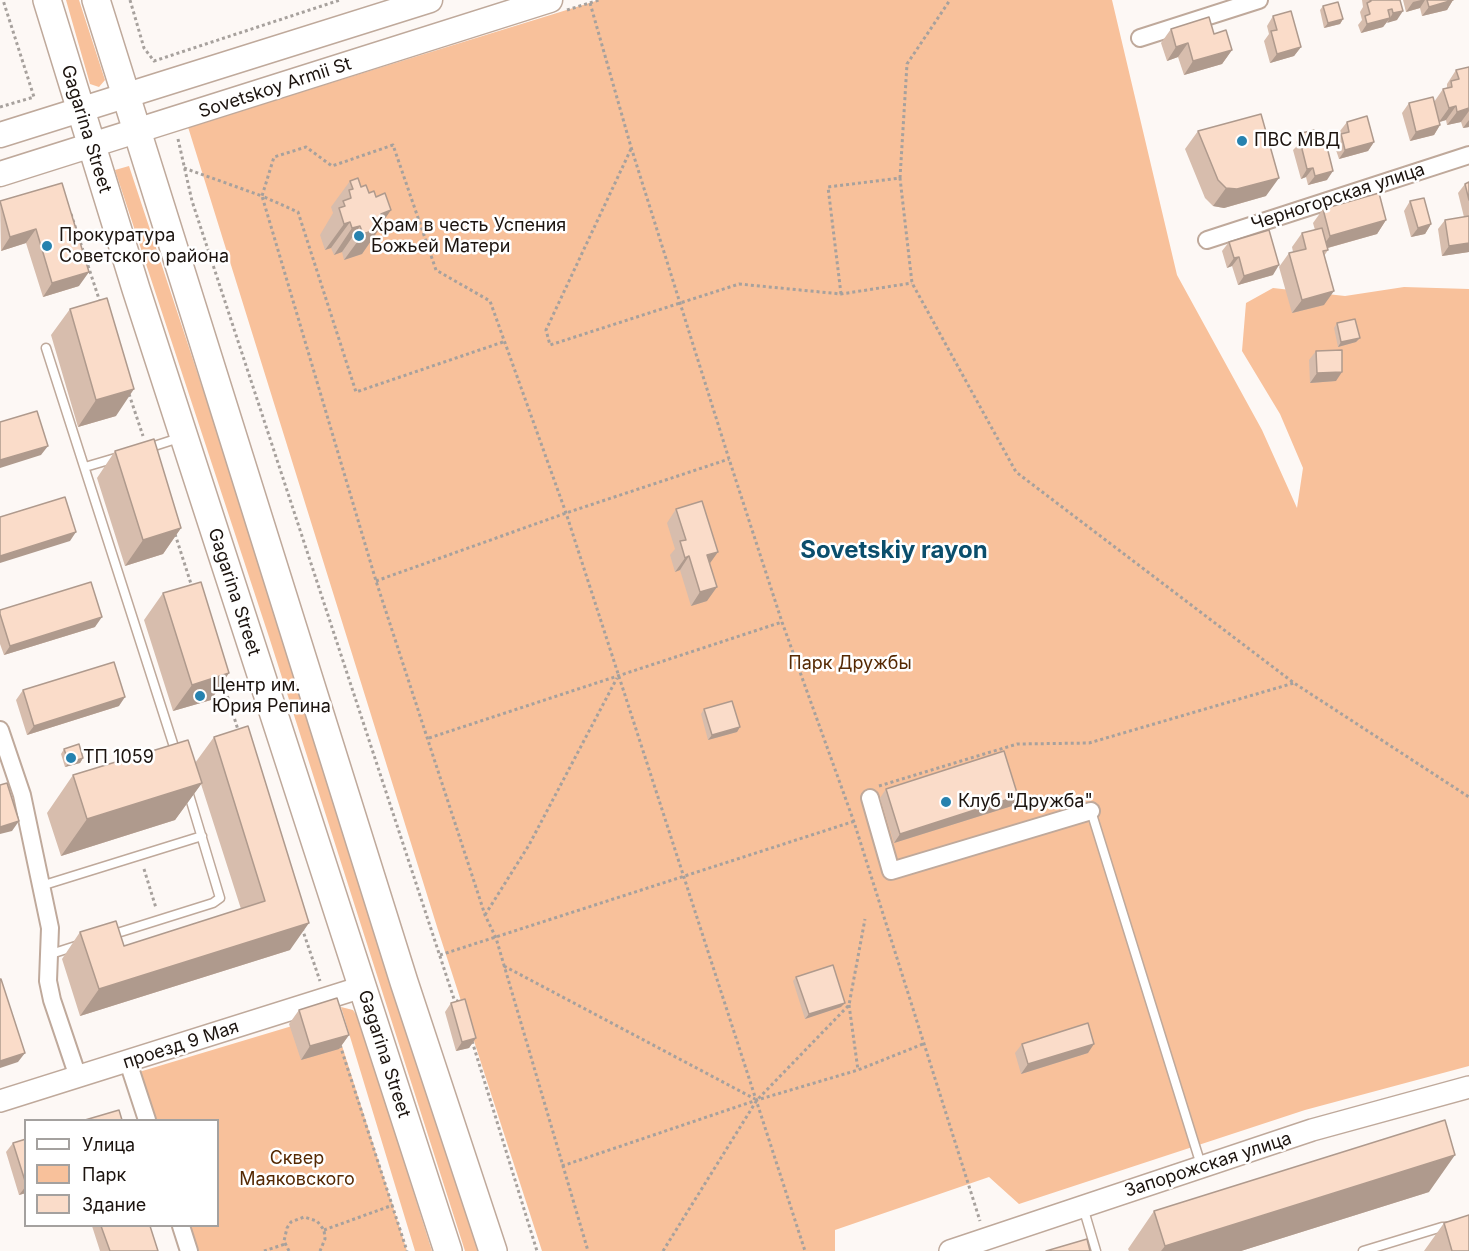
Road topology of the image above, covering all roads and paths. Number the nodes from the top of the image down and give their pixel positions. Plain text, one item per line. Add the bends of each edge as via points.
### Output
1 (3, 0) edge
2 (46, 0) edge
3 (96, 0) edge
4 (130, 0) edge
5 (340, 0) edge
6 (430, 0) edge
7 (549, 0) edge
8 (950, 0) edge
9 (1259, 0) edge
10 (590, 3) dead end
11 (1140, 38) dead end
12 (126, 95) junction
13 (0, 107) edge
14 (80, 110) junction
15 (139, 132) junction
16 (0, 135) edge
17 (178, 137) dead end
18 (91, 146) junction
19 (631, 147) junction
20 (1469, 155) edge
21 (184, 168) junction
22 (0, 174) edge
23 (900, 178) junction
24 (262, 196) junction
25 (68, 204) edge
26 (1207, 240) dead end
27 (912, 283) junction
28 (841, 294) junction
29 (679, 303) junction
30 (103, 313) edge
31 (503, 342) junction
32 (46, 348) dead end
33 (129, 392) edge
34 (183, 436) junction
35 (147, 448) junction
36 (137, 451) edge
37 (126, 454) edge
38 (729, 459) junction
39 (85, 467) junction
40 (566, 513) junction
41 (172, 527) edge
42 (376, 581) junction
43 (194, 594) edge
44 (782, 622) junction
45 (220, 672) edge
46 (617, 676) junction
47 (1294, 683) junction
48 (0, 730) edge
49 (429, 738) junction
50 (242, 740) edge
51 (177, 758) edge
52 (185, 780) edge
53 (1469, 797) edge
54 (870, 798) junction
55 (1091, 811) joint
56 (854, 822) junction
57 (202, 836) junction
58 (140, 855) junction
59 (685, 877) junction
60 (41, 886) junction
61 (485, 915) junction
62 (160, 919) junction
63 (300, 919) edge
64 (865, 919) dead end
65 (105, 937) edge
66 (496, 938) junction
67 (83, 944) edge
68 (51, 954) junction
69 (440, 955) junction
70 (503, 965) junction
71 (362, 987) junction
72 (325, 998) junction
73 (463, 1004) edge
74 (849, 1005) junction
75 (471, 1035) edge
76 (339, 1041) edge
77 (924, 1044) junction
78 (128, 1062) junction
79 (858, 1070) junction
80 (78, 1077) junction
81 (1469, 1088) edge
82 (757, 1100) junction
83 (0, 1101) edge
84 (147, 1119) edge
85 (562, 1166) junction
86 (1201, 1166) junction
87 (393, 1205) junction
88 (1083, 1207) junction
89 (982, 1226) dead end
90 (1469, 1226) edge
91 (181, 1227) edge
92 (324, 1230) junction
93 (285, 1244) junction
94 (189, 1251) edge
95 (264, 1251) edge
96 (289, 1251) edge
97 (320, 1251) edge
98 (407, 1251) edge
99 (448, 1251) edge
100 (493, 1251) edge
101 (537, 1251) edge
102 (588, 1251) edge
103 (663, 1251) edge
104 (805, 1251) edge
105 (950, 1251) edge
106 (1096, 1251) edge
107 (1363, 1251) edge

1 - 13 path via 34,97
2 - 14 main road, Gagarina Street
3 - 12 main road
4 - 5 path via 144,48 154,61
6 - 12 main road, Sovetskoy Armii St
7 - 15 main road, Sovetskoy Armii St
8 - 23 path via 907,64
9 - 11 street
10 - 19 path
12 - 14 main road, Sovetskoy Armii St
12 - 15 main road
14 - 16 main road, Sovetskoy Armii St
14 - 18 main road, Gagarina Street
15 - 18 main road, Sovetskoy Armii St
15 - 100 main road via 404,982
17 - 21 path
18 - 22 main road, Sovetskoy Armii St
18 - 34 main road, Gagarina Street
19 - 29 path
19 - 29 path via 546,330 550,345
20 - 26 street, Черногорская улица
21 - 24 path
21 - 69 path
23 - 27 path
23 - 28 path via 828,187
24 - 31 path via 298,212 356,392
24 - 31 path via 274,157 306,147 332,166 393,145 436,270 490,301
24 - 42 path
25 - 30 path
27 - 28 path
27 - 47 path via 1016,472
28 - 29 path via 739,284
29 - 38 path
31 - 40 path
32 - 39 lane
33 - 35 path
34 - 35 lane
34 - 71 main road, Gagarina Street
35 - 36 lane
37 - 39 lane
38 - 40 path
38 - 44 path
39 - 51 lane
40 - 42 path
40 - 46 path
41 - 43 path
42 - 49 path
44 - 46 path
44 - 56 path
45 - 50 path
46 - 49 path
46 - 59 path
46 - 61 path via 529,845
47 - 53 path
47 - 54 path via 1089,744 1017,744 878,786
48 - 60 street via 22,795
49 - 61 path
52 - 57 lane
54 - 55 street via 891,872
54 - 56 path
55 - 86 lane
56 - 59 path
56 - 77 path
57 - 58 lane
57 - 62 lane via 220,898
58 - 60 lane
58 - 62 path
59 - 66 path
59 - 82 path
60 - 68 street
61 - 66 path
62 - 65 lane
63 - 72 path
64 - 74 path
66 - 69 path
66 - 70 path
67 - 68 lane
68 - 80 street via 48,981 52,1000
69 - 73 path via 454,999
70 - 82 path
70 - 85 path
71 - 72 street, проезд 9 Мая
71 - 99 main road, Gagarina Street
72 - 78 street, проезд 9 Мая
74 - 79 path
74 - 82 path
75 - 101 path
76 - 87 path
77 - 79 path
77 - 89 path
78 - 80 street, проезд 9 Мая
78 - 84 street
79 - 82 path
80 - 83 street, проезд 9 Мая
81 - 86 street, Запорожская улица via 1312,1130
82 - 85 path
82 - 103 path
82 - 104 path
85 - 102 path
86 - 88 street, Запорожская улица
87 - 92 path
87 - 98 path
88 - 105 street, Запорожская улица
88 - 106 lane
90 - 107 lane via 1442,1227
91 - 94 street
92 - 93 path via 311,1218 297,1219 287,1228
92 - 97 path
93 - 95 path
93 - 96 path

